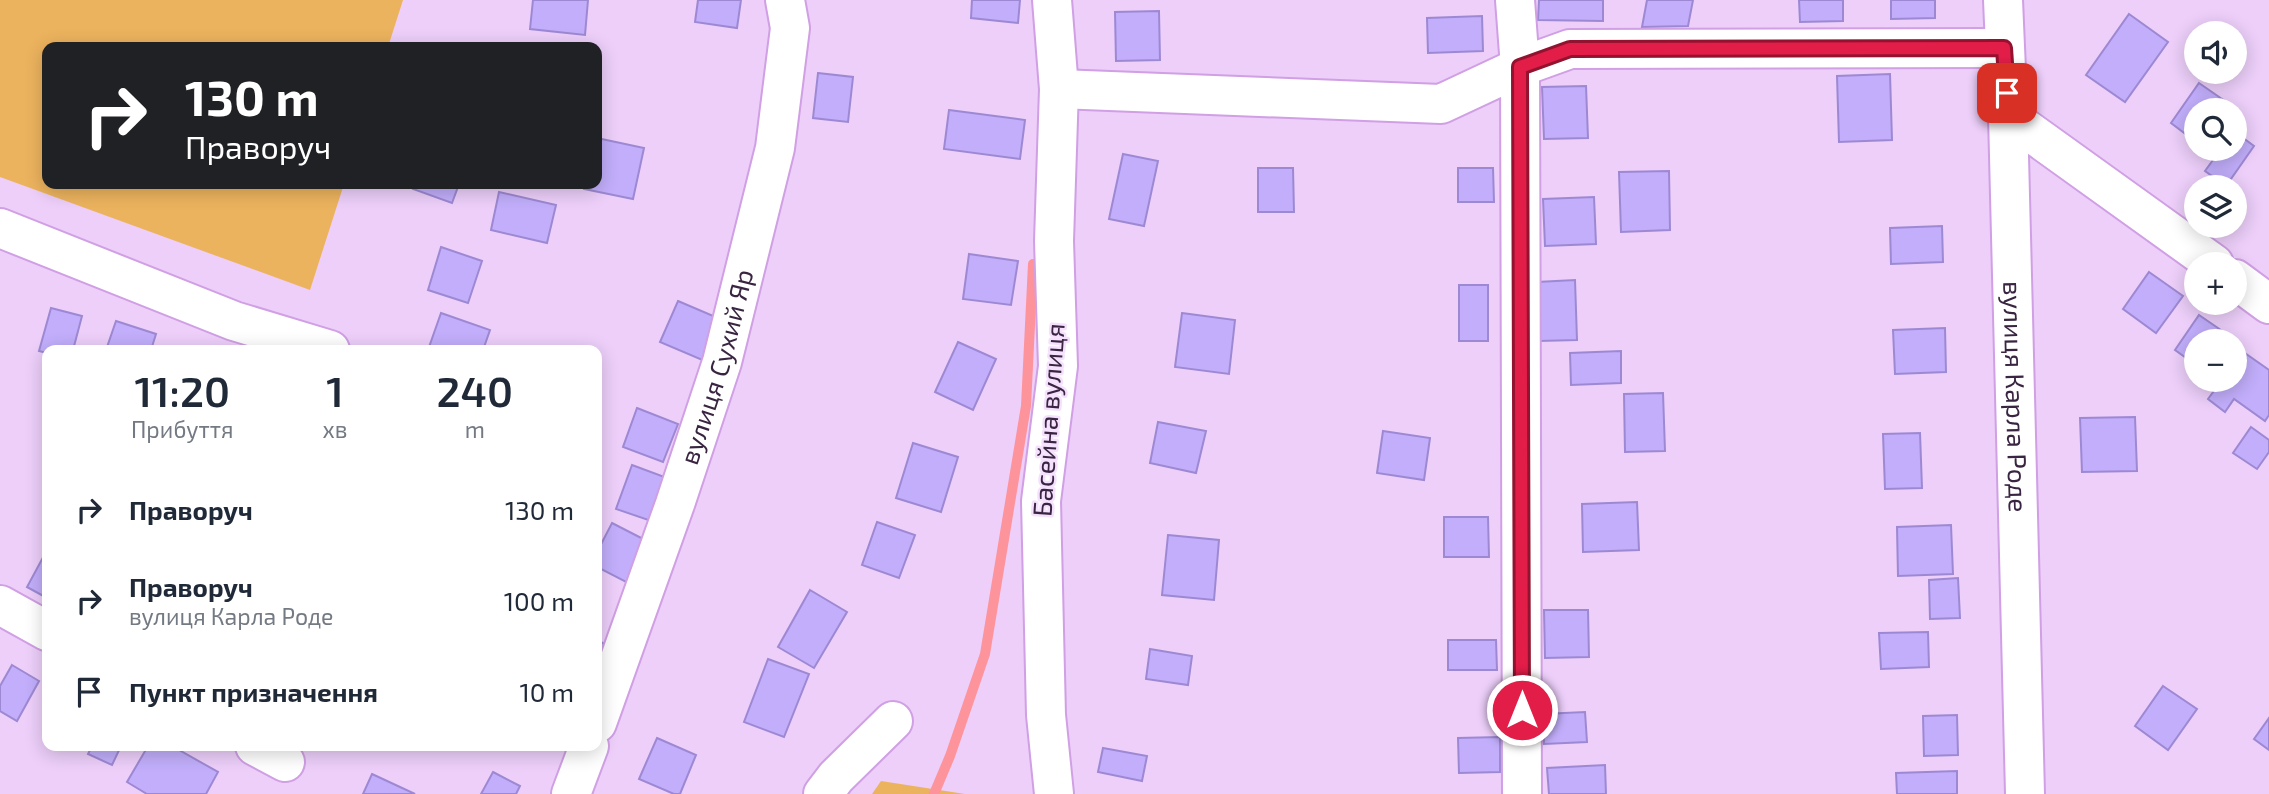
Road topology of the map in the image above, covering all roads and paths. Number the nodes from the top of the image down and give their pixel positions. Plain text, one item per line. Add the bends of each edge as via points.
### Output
1 (785, 0) edge
2 (1052, 0) edge
3 (1515, 0) edge
4 (2003, 0) edge
5 (2004, 48) junction
6 (1520, 67) junction
7 (1059, 89) junction
8 (2008, 116) junction
9 (0, 228) edge
10 (2197, 252) edge
11 (2247, 288) edge
12 (2269, 304) edge
13 (313, 345) edge
14 (0, 605) edge
15 (42, 628) edge
16 (602, 709) edge
17 (893, 721) dead end
18 (587, 751) edge
19 (571, 794) edge
20 (823, 794) edge
21 (1054, 794) edge
22 (1522, 794) edge
23 (2025, 794) edge

1 - 16 street, вулиця Сухий Яр via 790,28 775,148 722,362
2 - 7 street, Басейна вулиця
3 - 6 street
4 - 5 street, вулиця Карла Роде
5 - 6 street via 1570,49
5 - 8 street, вулиця Карла Роде
6 - 7 street via 1441,104
6 - 22 street
7 - 21 street, Басейна вулиця via 1054,241 1058,366 1041,501 1046,715
8 - 10 street
8 - 23 street, вулиця Карла Роде
9 - 13 street via 234,321
11 - 12 street
14 - 15 street
17 - 20 street
18 - 19 street

